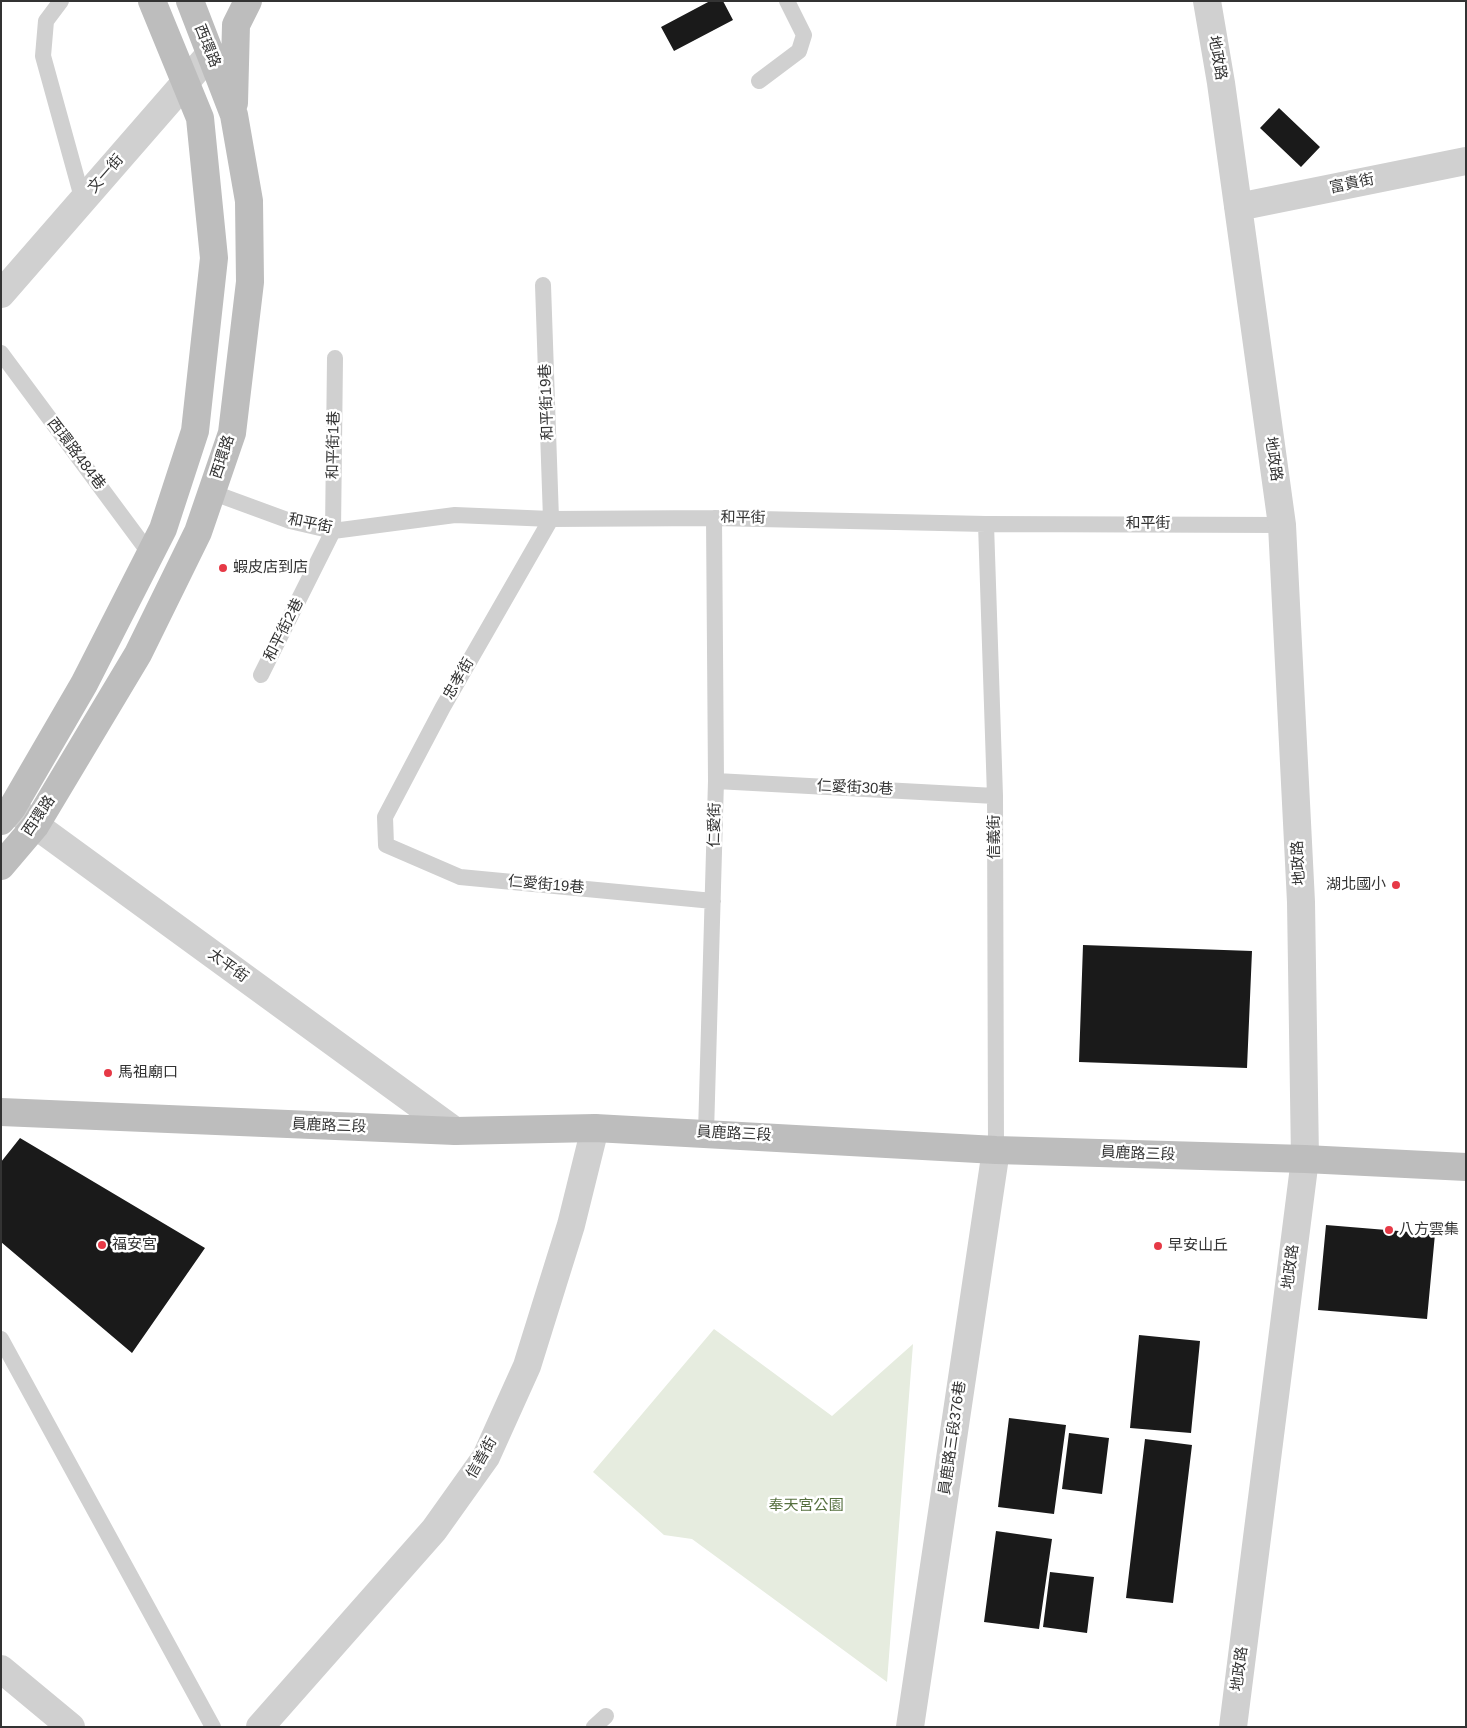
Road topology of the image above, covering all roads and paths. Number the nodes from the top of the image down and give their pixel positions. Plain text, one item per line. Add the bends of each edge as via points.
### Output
1 (61, 1) edge
2 (190, 1) edge
3 (248, 1) edge
4 (787, 1) edge
5 (1207, 1) edge
6 (154, 2) edge
7 (210, 54) junction
8 (759, 81) dead end
9 (184, 84) junction
10 (234, 115) junction
11 (1466, 161) edge
12 (83, 201) junction
13 (1238, 208) junction
14 (543, 285) dead end
15 (1, 294) edge
16 (1, 354) edge
17 (335, 358) dead end
18 (211, 492) junction
19 (714, 518) junction
20 (551, 519) junction
21 (986, 524) junction
22 (1282, 525) junction
23 (333, 531) junction
24 (150, 554) junction
25 (261, 675) dead end
26 (716, 780) junction
27 (995, 796) junction
28 (5, 810) edge
29 (35, 826) junction
30 (386, 845) joint
31 (1, 866) edge
32 (713, 901) junction
33 (1, 1112) edge
34 (594, 1128) junction
35 (455, 1131) junction
36 (706, 1133) junction
37 (996, 1150) junction
38 (1305, 1159) junction
39 (1466, 1167) edge
40 (1, 1339) edge
41 (1, 1669) edge
42 (71, 1727) edge
43 (214, 1727) edge
44 (260, 1727) edge
45 (910, 1727) edge
46 (1233, 1727) edge

1 - 12 lane via 46,20 43,56
2 - 7 street, 西環路
3 - 10 street via 236,25
4 - 8 lane via 804,36 799,51
5 - 13 street, 地政路
6 - 9 street, 西環路
7 - 9 street, 文一街
7 - 10 street, 西環路
9 - 12 street, 文一街
9 - 24 street, 西環路 via 200,118 214,258 195,430 163,529
10 - 18 street, 西環路 via 249,201 250,282 232,433
11 - 13 street, 富貴街
12 - 15 street, 文一街
13 - 22 street, 地政路
14 - 20 lane, 和平街19巷
16 - 24 lane, 西環路484巷
17 - 23 lane, 和平街1巷
18 - 23 lane, 和平街 via 290,521
18 - 29 street, 西環路 via 198,532 138,654
19 - 20 lane, 和平街
19 - 21 lane, 和平街
19 - 26 lane, 仁愛街
20 - 23 lane, 和平街 via 454,515
20 - 30 lane, 忠孝街 via 443,708 386,817
21 - 22 lane, 和平街
21 - 27 lane, 信義街
22 - 38 street, 地政路 via 1301,902
23 - 25 lane, 和平街2巷
24 - 28 street, 西環路 via 84,684
26 - 27 lane, 仁愛街30巷
26 - 32 lane, 仁愛街
27 - 37 lane, 信義街
28 - 29 street, 太平街
29 - 31 street, 西環路
29 - 35 street, 太平街
30 - 32 lane, 仁愛街19巷 via 460,877
32 - 36 lane, 仁愛街
33 - 35 street, 員鹿路三段
34 - 35 street, 員鹿路三段
34 - 36 street, 員鹿路三段
34 - 44 street, 信善街 via 571,1225 527,1366 486,1456 434,1530
36 - 37 street, 員鹿路三段
37 - 38 street, 員鹿路三段
37 - 45 street, 員鹿路三段376巷
38 - 39 street, 員鹿路三段
38 - 46 street, 地政路
40 - 43 lane
41 - 42 street

